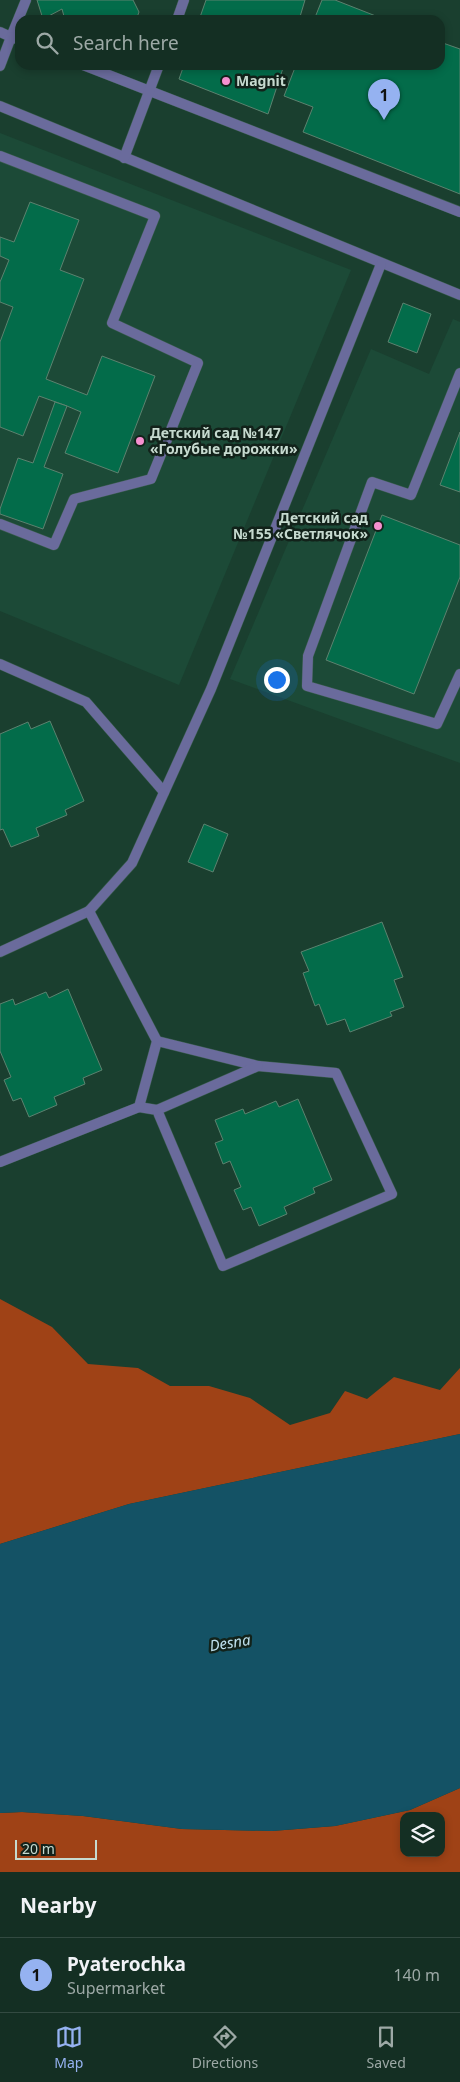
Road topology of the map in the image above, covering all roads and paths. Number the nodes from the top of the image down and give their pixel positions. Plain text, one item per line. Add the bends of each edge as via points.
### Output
1 (26, 0) edge
2 (184, 0) edge
3 (22, 15) edge
4 (179, 15) edge
5 (0, 32) edge
6 (15, 38) edge
7 (15, 40) edge
8 (0, 66) edge
9 (96, 70) edge
10 (157, 70) edge
11 (150, 91) junction
12 (0, 106) edge
13 (0, 156) edge
14 (124, 158) junction
15 (460, 212) edge
16 (381, 264) junction
17 (460, 295) edge
18 (460, 373) edge
19 (0, 524) edge
20 (0, 664) edge
21 (460, 674) edge
22 (164, 792) junction
23 (89, 911) junction
24 (0, 952) edge
25 (158, 1041) junction
26 (258, 1066) junction
27 (139, 1107) junction
28 (157, 1110) junction
29 (0, 1162) edge

1 - 3 lane
2 - 4 lane
5 - 6 lane
7 - 8 lane
9 - 11 lane
10 - 11 lane
11 - 14 lane
11 - 15 lane
12 - 14 lane
13 - 19 lane via 155,216 112,323 198,364 151,479 74,499 54,545
14 - 16 lane
16 - 17 lane
16 - 22 lane via 211,689
18 - 21 lane via 411,495 372,482 308,656 308,686 437,724
20 - 22 lane via 86,702
22 - 23 lane via 132,863
23 - 24 lane
23 - 25 lane
25 - 26 lane
25 - 27 lane
26 - 28 lane
26 - 28 lane via 336,1073 392,1194 223,1266
27 - 28 lane
27 - 29 lane

